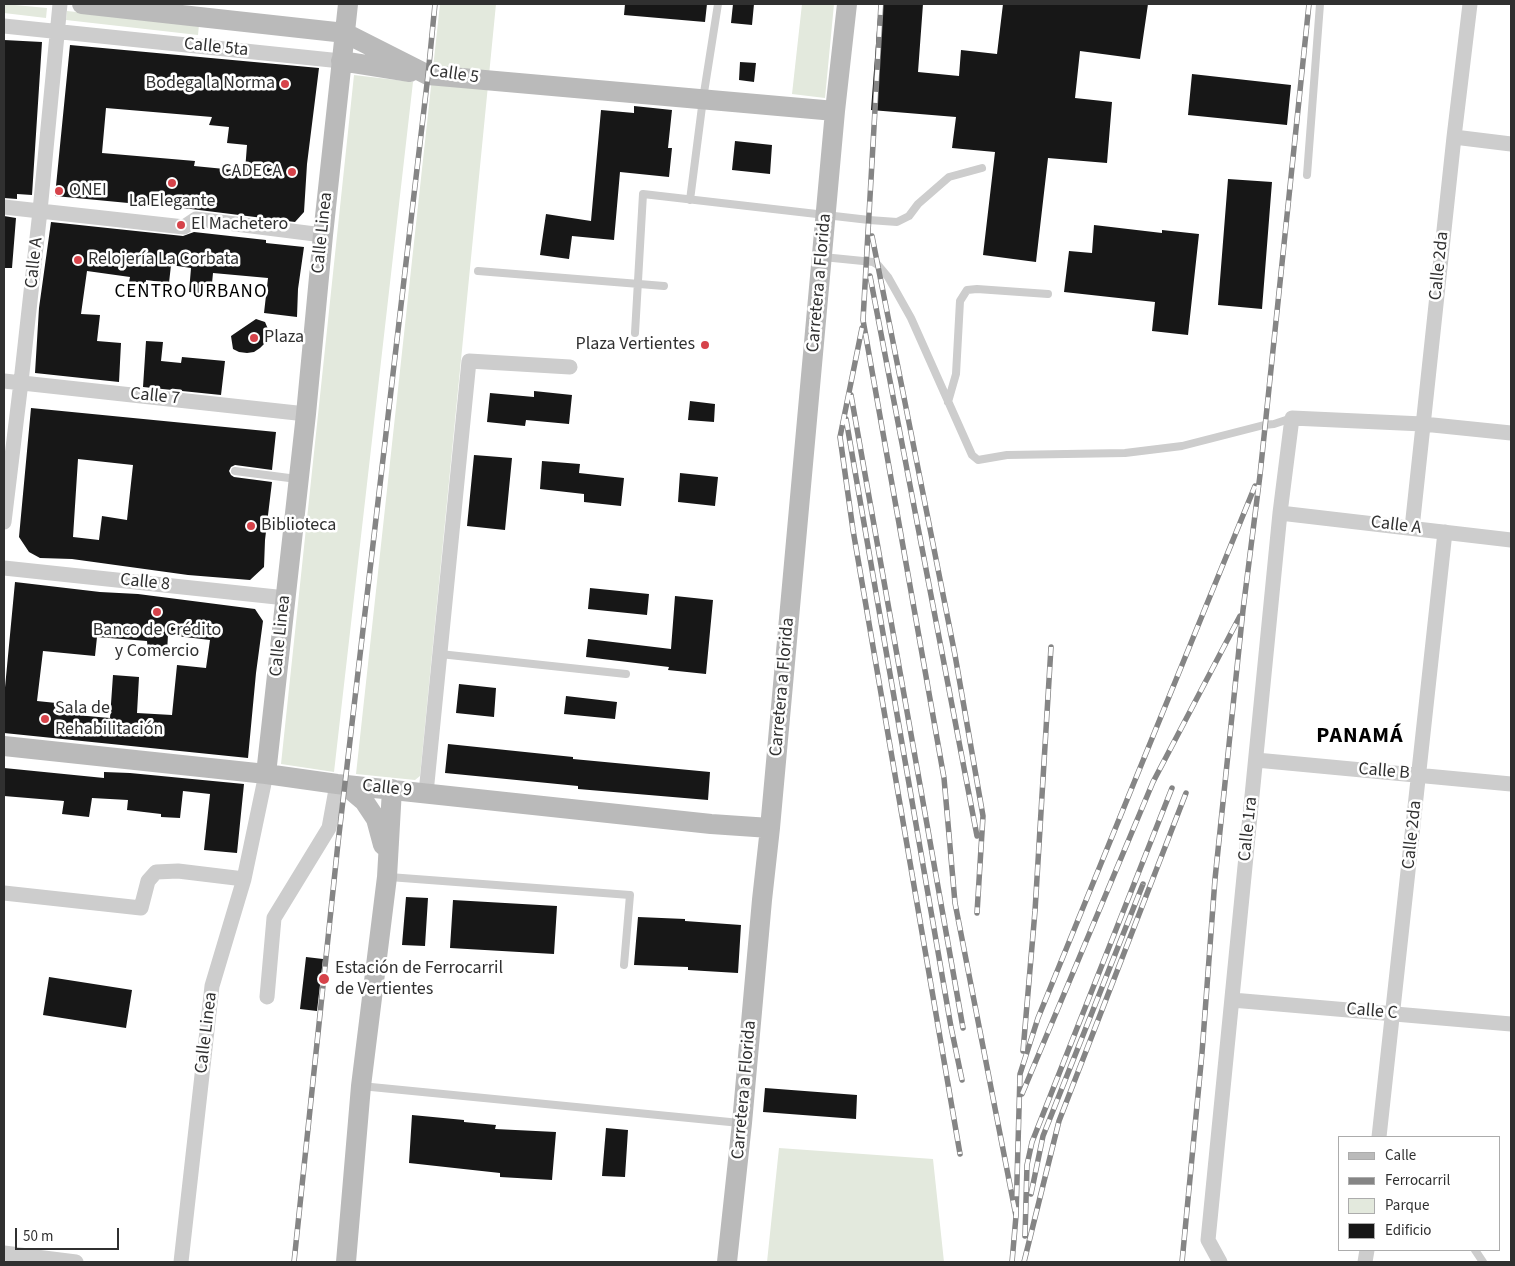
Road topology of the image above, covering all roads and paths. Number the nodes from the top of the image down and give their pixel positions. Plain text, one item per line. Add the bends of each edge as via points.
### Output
1 (60, 4) edge
2 (82, 4) edge
3 (348, 4) edge
4 (718, 4) edge
5 (847, 4) edge
6 (1320, 4) edge
7 (1470, 4) edge
8 (4, 26) edge
9 (57, 31) junction
10 (345, 33) junction
11 (341, 61) junction
12 (428, 75) junction
13 (703, 99) junction
14 (835, 111) junction
15 (1454, 137) junction
16 (1511, 144) edge
17 (982, 168) dead end
18 (1307, 175) dead end
19 (690, 200) junction
20 (4, 207) edge
21 (40, 211) junction
22 (826, 215) junction
23 (323, 235) junction
24 (823, 257) junction
25 (478, 271) dead end
26 (638, 284) junction
27 (664, 286) dead end
28 (1048, 294) dead end
29 (636, 333) dead end
30 (570, 367) dead end
31 (4, 380) edge
32 (22, 382) junction
33 (948, 402) junction
34 (306, 414) junction
35 (1292, 418) junction
36 (1423, 424) junction
37 (1511, 433) edge
38 (235, 471) dead end
39 (299, 479) junction
40 (1280, 513) junction
41 (4, 522) edge
42 (1412, 528) junction
43 (1445, 532) junction
44 (1511, 540) edge
45 (4, 568) edge
46 (286, 598) junction
47 (440, 654) junction
48 (626, 674) dead end
49 (4, 746) edge
50 (1256, 760) junction
51 (266, 774) junction
52 (1419, 775) junction
53 (1511, 784) edge
54 (341, 785) junction
55 (392, 790) junction
56 (426, 793) junction
57 (770, 828) junction
58 (387, 877) junction
59 (244, 879) junction
60 (4, 893) edge
61 (624, 965) dead end
62 (267, 997) dead end
63 (1232, 1000) junction
64 (1393, 1014) junction
65 (1511, 1024) edge
66 (361, 1086) junction
67 (742, 1123) junction
68 (1379, 1136) edge
69 (1476, 1251) edge
70 (4, 1253) edge
71 (76, 1262) edge
72 (182, 1262) edge
73 (346, 1262) edge
74 (727, 1262) edge
75 (1220, 1262) edge
76 (1483, 1262) edge

1 - 9 street, Calle A
2 - 10 main road, Calle 5
3 - 10 main road, Calle Linea
4 - 13 lane
5 - 14 main road, Carretera a Florida
6 - 18 lane
7 - 15 street, Calle 2da
8 - 9 street, Calle 5ta
9 - 11 street, Calle 5ta
9 - 21 street, Calle A
10 - 11 main road, Calle Linea
10 - 12 main road, Calle 5
11 - 12 main road, Calle 5ta
11 - 23 main road, Calle Linea
12 - 13 main road, Calle 5
13 - 14 main road, Calle 5
13 - 19 lane
14 - 22 main road, Carretera a Florida
15 - 16 street
15 - 36 street, Calle 2da
17 - 22 lane via 949,177 918,204 910,216 897,222
19 - 22 lane
19 - 26 lane via 642,194
20 - 21 street
21 - 23 street via 184,227 196,219
21 - 32 street, Calle A
22 - 24 main road, Carretera a Florida
23 - 34 main road, Calle Linea
24 - 33 lane via 878,265 911,318
24 - 57 main road, Carretera a Florida
25 - 26 lane
26 - 27 lane
26 - 29 lane
28 - 33 lane via 967,290 960,301 956,374
30 - 47 street via 469,361
31 - 32 street, Calle 7
32 - 34 street, Calle 7
32 - 41 street, Calle A
33 - 35 lane via 972,455 978,460 1007,455 1125,453 1182,446
34 - 39 main road, Calle Linea
35 - 36 street
35 - 40 street, Calle 1ra
36 - 37 street
36 - 42 street, Calle 2da
38 - 39 lane
39 - 46 main road, Calle Linea
40 - 42 street, Calle A
40 - 50 street, Calle 1ra
42 - 43 street, Calle A
43 - 44 street, Calle A
43 - 52 street, Calle 2da
45 - 46 street, Calle 8
46 - 51 main road, Calle Linea
47 - 48 lane
47 - 56 street
49 - 51 main road, Calle 9
50 - 52 street, Calle B
50 - 63 street, Calle 1ra
51 - 54 main road, Calle 9
51 - 59 street, Calle Linea
52 - 53 street, Calle B
52 - 64 street, Calle 2da
54 - 55 main road, Calle 9
54 - 58 main road via 364,800 376,819 382,837
54 - 62 street via 329,828 274,918
55 - 56 main road, Calle 9
55 - 58 main road
56 - 57 main road, Calle 9
57 - 67 main road, Carretera a Florida
58 - 61 lane via 630,895
58 - 66 main road
59 - 60 street via 178,871 156,872 148,881 141,908
59 - 72 street, Calle Linea via 212,986
63 - 64 street, Calle C
63 - 75 street, Calle 1ra via 1208,1240
64 - 65 street, Calle C
64 - 68 street, Calle 2da
66 - 67 lane
66 - 73 main road
67 - 74 main road, Carretera a Florida
69 - 76 lane
70 - 71 street

